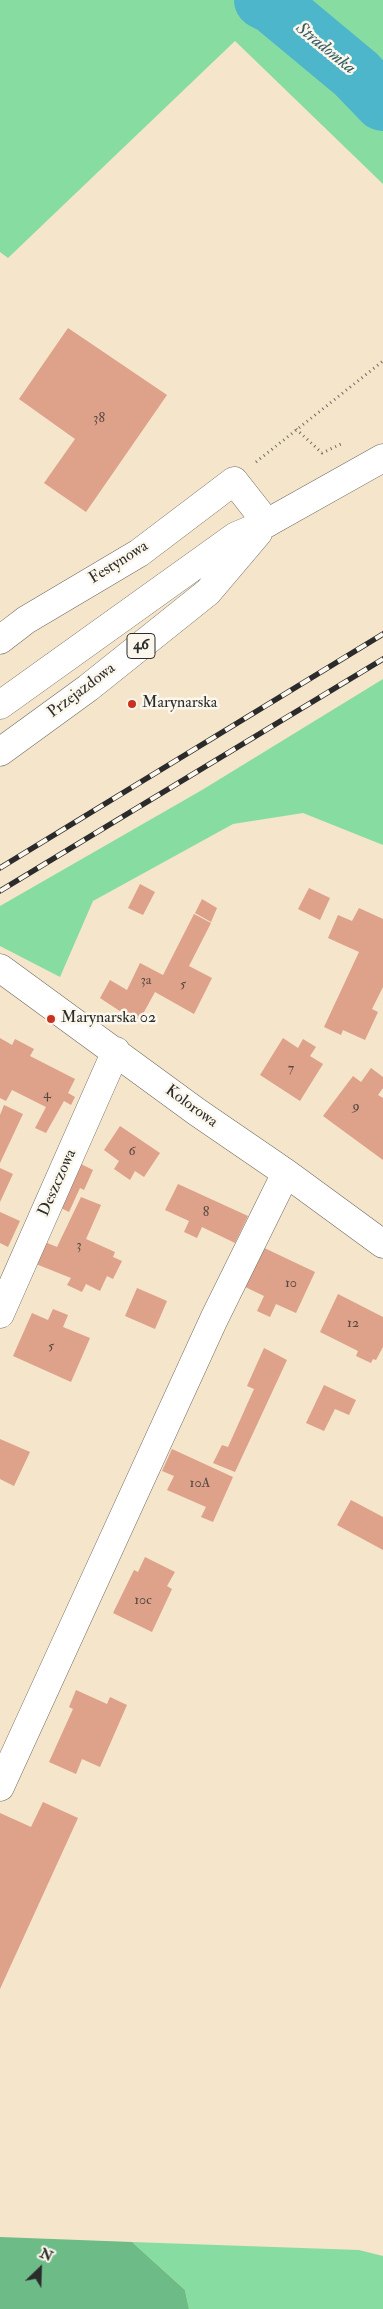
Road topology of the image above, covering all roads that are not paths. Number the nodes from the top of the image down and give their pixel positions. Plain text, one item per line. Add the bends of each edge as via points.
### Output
1 (383, 458) edge
2 (267, 523) junction
3 (0, 640) edge
4 (0, 705) edge
5 (0, 752) edge
6 (0, 968) edge
7 (116, 1051) junction
8 (286, 1173) junction
9 (383, 1244) edge
10 (0, 1314) edge
11 (0, 1787) edge

1 - 2 main road, Przejazdowa / 46
2 - 3 main road, Festynowa via 234,481 139,553 26,620
2 - 4 main road, Przejazdowa / 46 via 236,536
2 - 5 main road, Przejazdowa / 46 via 208,592 88,688
6 - 7 main road, Kolorowa
7 - 8 main road, Kolorowa
7 - 10 main road, Deszczowa
8 - 9 main road, Kolorowa
8 - 11 main road via 214,1319

